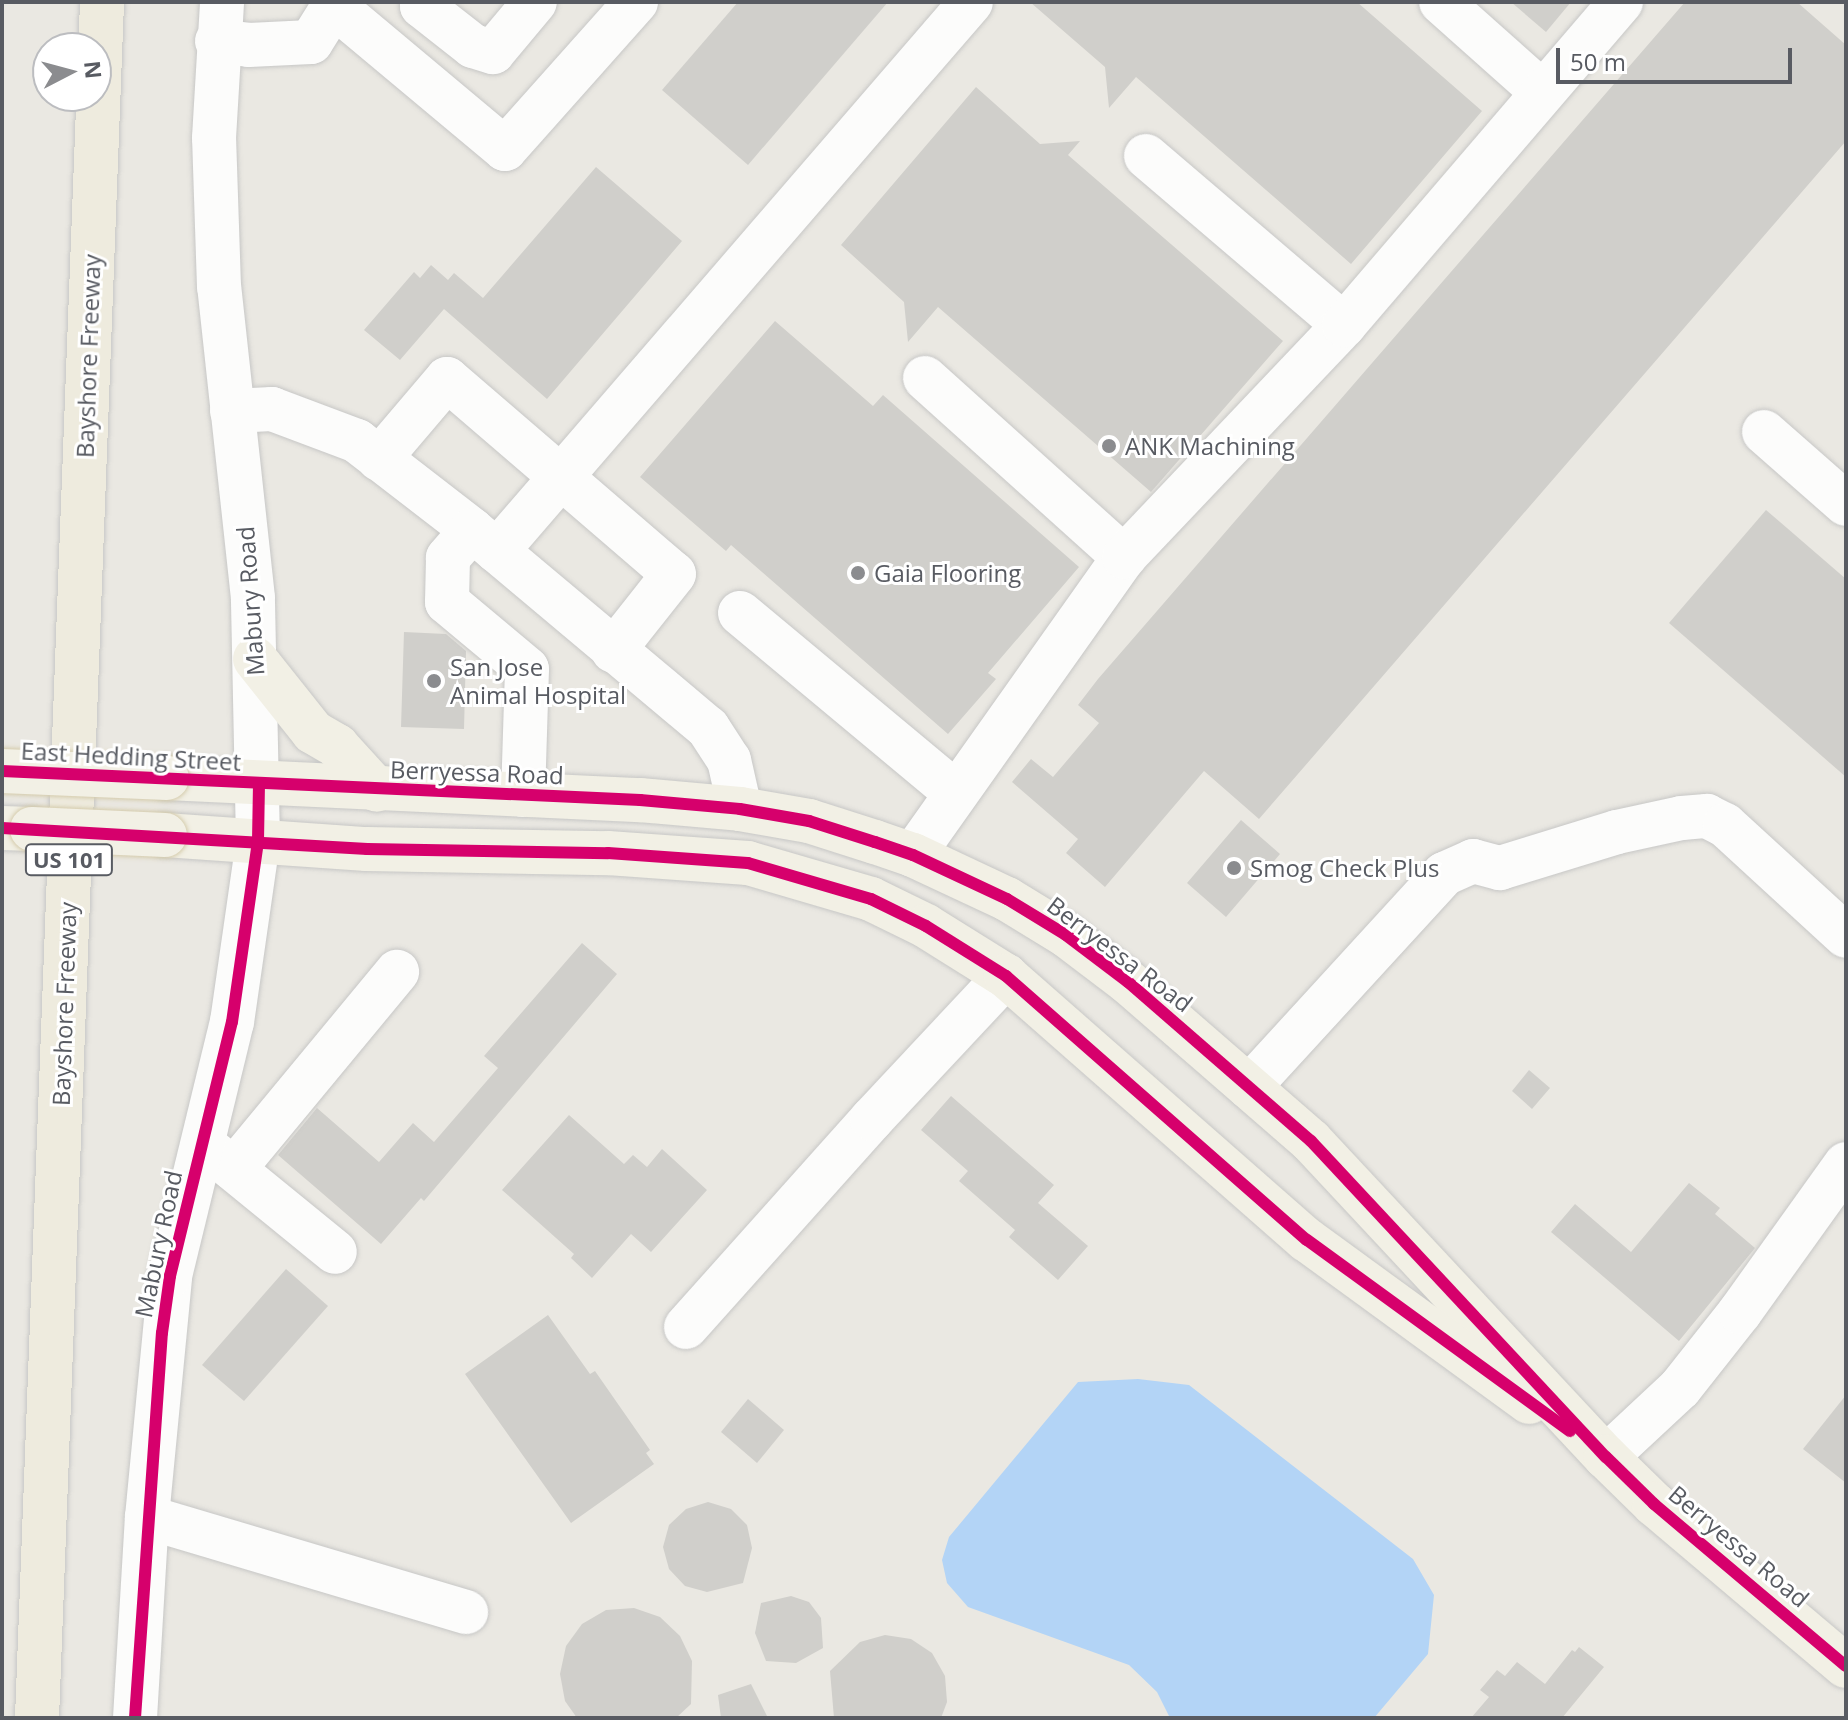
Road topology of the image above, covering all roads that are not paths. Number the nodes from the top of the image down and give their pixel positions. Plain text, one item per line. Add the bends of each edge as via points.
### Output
1 (102, 2) edge
2 (422, 2) edge
3 (535, 2) edge
4 (636, 2) edge
5 (971, 2) edge
6 (1441, 2) edge
7 (1621, 2) edge
8 (335, 4) edge
9 (220, 22) edge
10 (1542, 92) junction
11 (1146, 156) dead end
12 (1344, 325) junction
13 (925, 378) dead end
14 (232, 411) junction
15 (1764, 432) dead end
16 (379, 459) junction
17 (562, 476) junction
18 (1846, 504) edge
19 (484, 540) junction
20 (1124, 557) junction
21 (740, 613) dead end
22 (613, 651) junction
23 (255, 659) junction
24 (2, 771) edge
25 (259, 785) junction
26 (377, 790) junction
27 (955, 792) junction
28 (523, 795) junction
29 (740, 809) junction
30 (2, 828) edge
31 (258, 841) junction
32 (913, 855) junction
33 (1846, 936) edge
34 (397, 972) dead end
35 (1006, 976) junction
36 (1249, 1087) junction
37 (218, 1156) junction
38 (1846, 1164) edge
39 (335, 1252) dead end
40 (686, 1327) dead end
41 (1606, 1457) junction
42 (147, 1517) junction
43 (466, 1612) dead end
44 (1846, 1666) edge
45 (37, 1718) edge
46 (135, 1718) edge

1 - 45 highway, Bayshore Freeway / US 101
2 - 3 street via 473,46 493,52
4 - 8 street via 505,149
5 - 17 street
6 - 10 street
7 - 10 street
8 - 9 street via 311,42 249,45
9 - 14 street, Mabury Road via 214,138 219,287
10 - 12 street
11 - 12 street
12 - 20 street
13 - 20 street
14 - 16 street via 272,409 357,441
14 - 23 street, Mabury Road
15 - 18 street
16 - 17 street via 447,379
16 - 19 street
17 - 19 street
17 - 22 street via 674,574
19 - 22 street
19 - 28 street via 448,558 447,602 527,669
20 - 27 street
21 - 27 street
22 - 29 street via 708,728 729,760
23 - 25 street, Mabury Road
23 - 26 main road via 313,732 337,746
24 - 25 main road, East Hedding Street, bridge
25 - 26 main road, Berryessa Road
25 - 31 street, Mabury Road
26 - 28 main road, Berryessa Road
27 - 32 street
28 - 29 main road, Berryessa Road
29 - 32 main road, Berryessa Road via 809,821
30 - 31 main road, bridge
31 - 35 main road, Berryessa Road via 748,863 871,899
31 - 37 street, Mabury Road
32 - 36 main road, Berryessa Road via 1007,899 1066,935
33 - 36 street via 1725,825 1707,816 1617,832 1500,868 1473,861 1444,874
34 - 37 street
35 - 40 street
35 - 41 main road, Berryessa Road via 1307,1240
36 - 41 main road, Berryessa Road via 1311,1141
37 - 39 street
37 - 42 street, Mabury Road via 170,1276
38 - 41 street via 1680,1388
41 - 44 main road, Berryessa Road
42 - 43 street
42 - 46 street, Mabury Road

